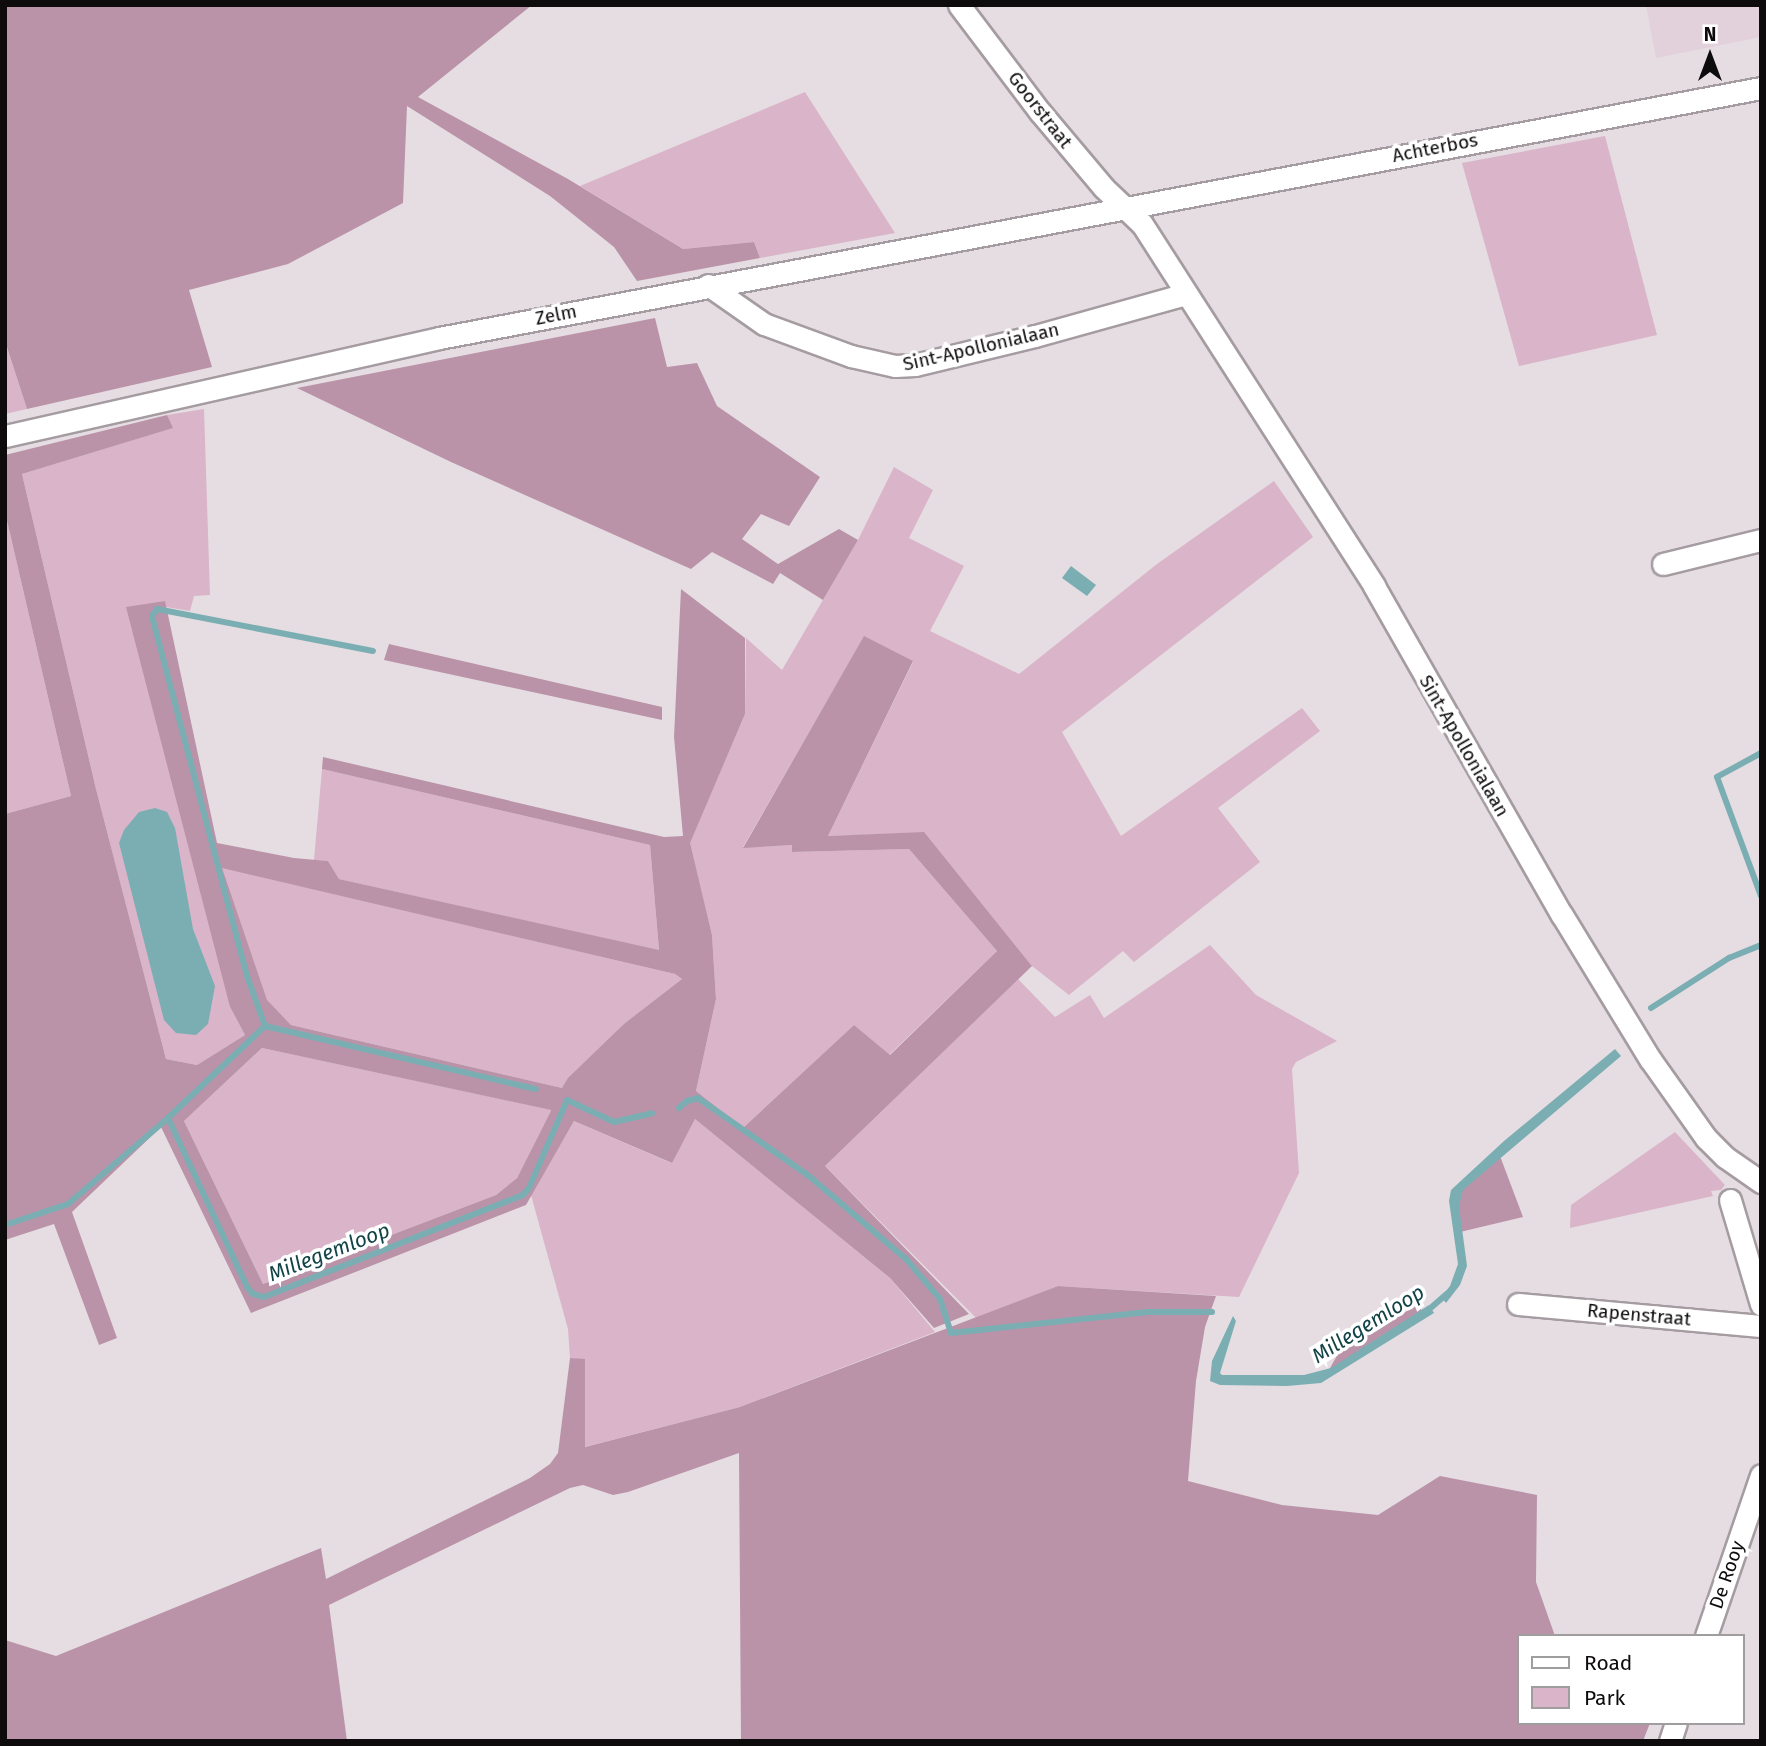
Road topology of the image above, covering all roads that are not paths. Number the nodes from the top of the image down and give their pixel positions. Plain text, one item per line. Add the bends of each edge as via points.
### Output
1 (959, 5) edge
2 (1761, 88) edge
3 (1118, 211) junction
4 (708, 285) junction
5 (1185, 294) junction
6 (5, 436) edge
7 (1761, 540) edge
8 (1663, 564) dead end
9 (1761, 1182) edge
10 (1730, 1200) dead end
11 (1518, 1304) dead end
12 (1761, 1304) edge
13 (1761, 1326) edge
14 (1761, 1475) edge
15 (1707, 1634) edge

1 - 3 street, Goorstraat
2 - 3 street, Achterbos
3 - 4 street, Zelm
3 - 5 street, Sint-Apollonialaan via 1142,224
4 - 5 street, Sint-Apollonialaan via 764,324 869,362 895,366 1035,336
4 - 6 street, Zelm via 426,341
5 - 9 street, Sint-Apollonialaan via 1374,586 1650,1059 1706,1138
7 - 8 street
10 - 12 street
11 - 13 street, Rapenstraat
14 - 15 street, De Rooy

